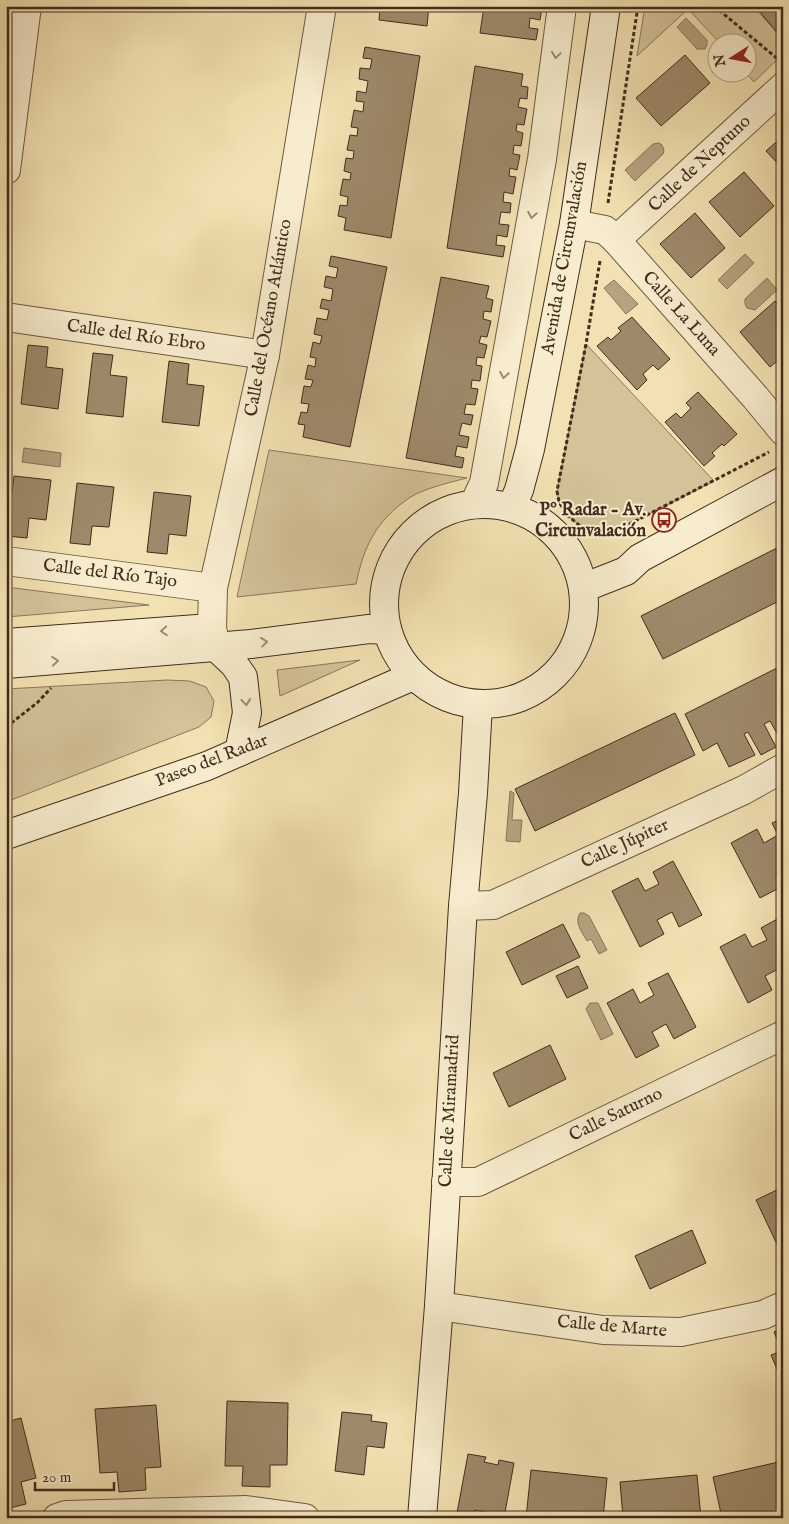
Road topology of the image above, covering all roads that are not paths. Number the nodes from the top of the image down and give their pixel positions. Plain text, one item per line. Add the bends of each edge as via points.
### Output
1 (27, 6) edge
2 (322, 6) edge
3 (562, 6) edge
4 (606, 6) edge
5 (783, 87) edge
6 (6, 170) edge
7 (574, 224) junction
8 (610, 235) junction
9 (6, 317) edge
10 (265, 355) junction
11 (779, 430) edge
12 (783, 481) edge
13 (474, 504) junction
14 (512, 506) junction
15 (640, 558) junction
16 (6, 561) edge
17 (575, 562) junction
18 (213, 588) junction
19 (583, 588) junction
20 (386, 619) junction
21 (214, 637) junction
22 (6, 643) edge
23 (6, 664) edge
24 (413, 676) junction
25 (478, 705) junction
26 (239, 752) junction
27 (783, 768) edge
28 (6, 835) edge
29 (462, 906) junction
30 (783, 1035) edge
31 (446, 1182) junction
32 (439, 1306) junction
33 (783, 1306) edge
34 (58, 1518) edge
35 (305, 1518) edge
36 (422, 1518) edge

1 - 6 street
2 - 10 street, Calle del Océano Atlántico
3 -> 13 street via 542,159 484,483
4 - 7 street, Avenida de Circunvalación
5 - 8 street, Calle de Neptuno
7 - 8 street
7 - 14 street, Avenida de Circunvalación via 530,449
8 - 11 street, Calle La Luna
9 - 10 street, Calle del Río Ebro
10 - 18 street, Calle del Océano Atlántico
12 - 15 street
13 - 14 street
13 - 20 street via 445,511 420,527 400,550 387,577
14 - 17 street via 535,518 559,537
15 - 17 street
15 - 19 street via 626,571
16 - 18 street, Calle del Río Tajo
17 - 19 street
18 - 21 street, Calle del Océano Atlántico
19 - 25 street via 581,626 574,648 556,674 532,693 503,703
20 - 21 street via 337,615
20 - 24 street via 398,657
21 -> 22 street
23 -> 21 street via 55,661
21 -> 26 street via 244,677 247,713
24 - 25 street via 445,697
24 - 26 street, Paseo del Radar
25 - 29 street, Calle de Miramadrid
26 - 28 street, Paseo del Radar
27 - 29 street, Calle Júpiter via 744,790 493,905
29 - 31 street, Calle de Miramadrid
30 - 31 street, Calle Saturno via 478,1182
31 - 32 street, Calle de Miramadrid
32 - 33 street, Calle de Marte via 603,1330 681,1332 763,1315
32 - 36 street, Calle de Miramadrid
34 - 35 street via 66,1515 246,1510

